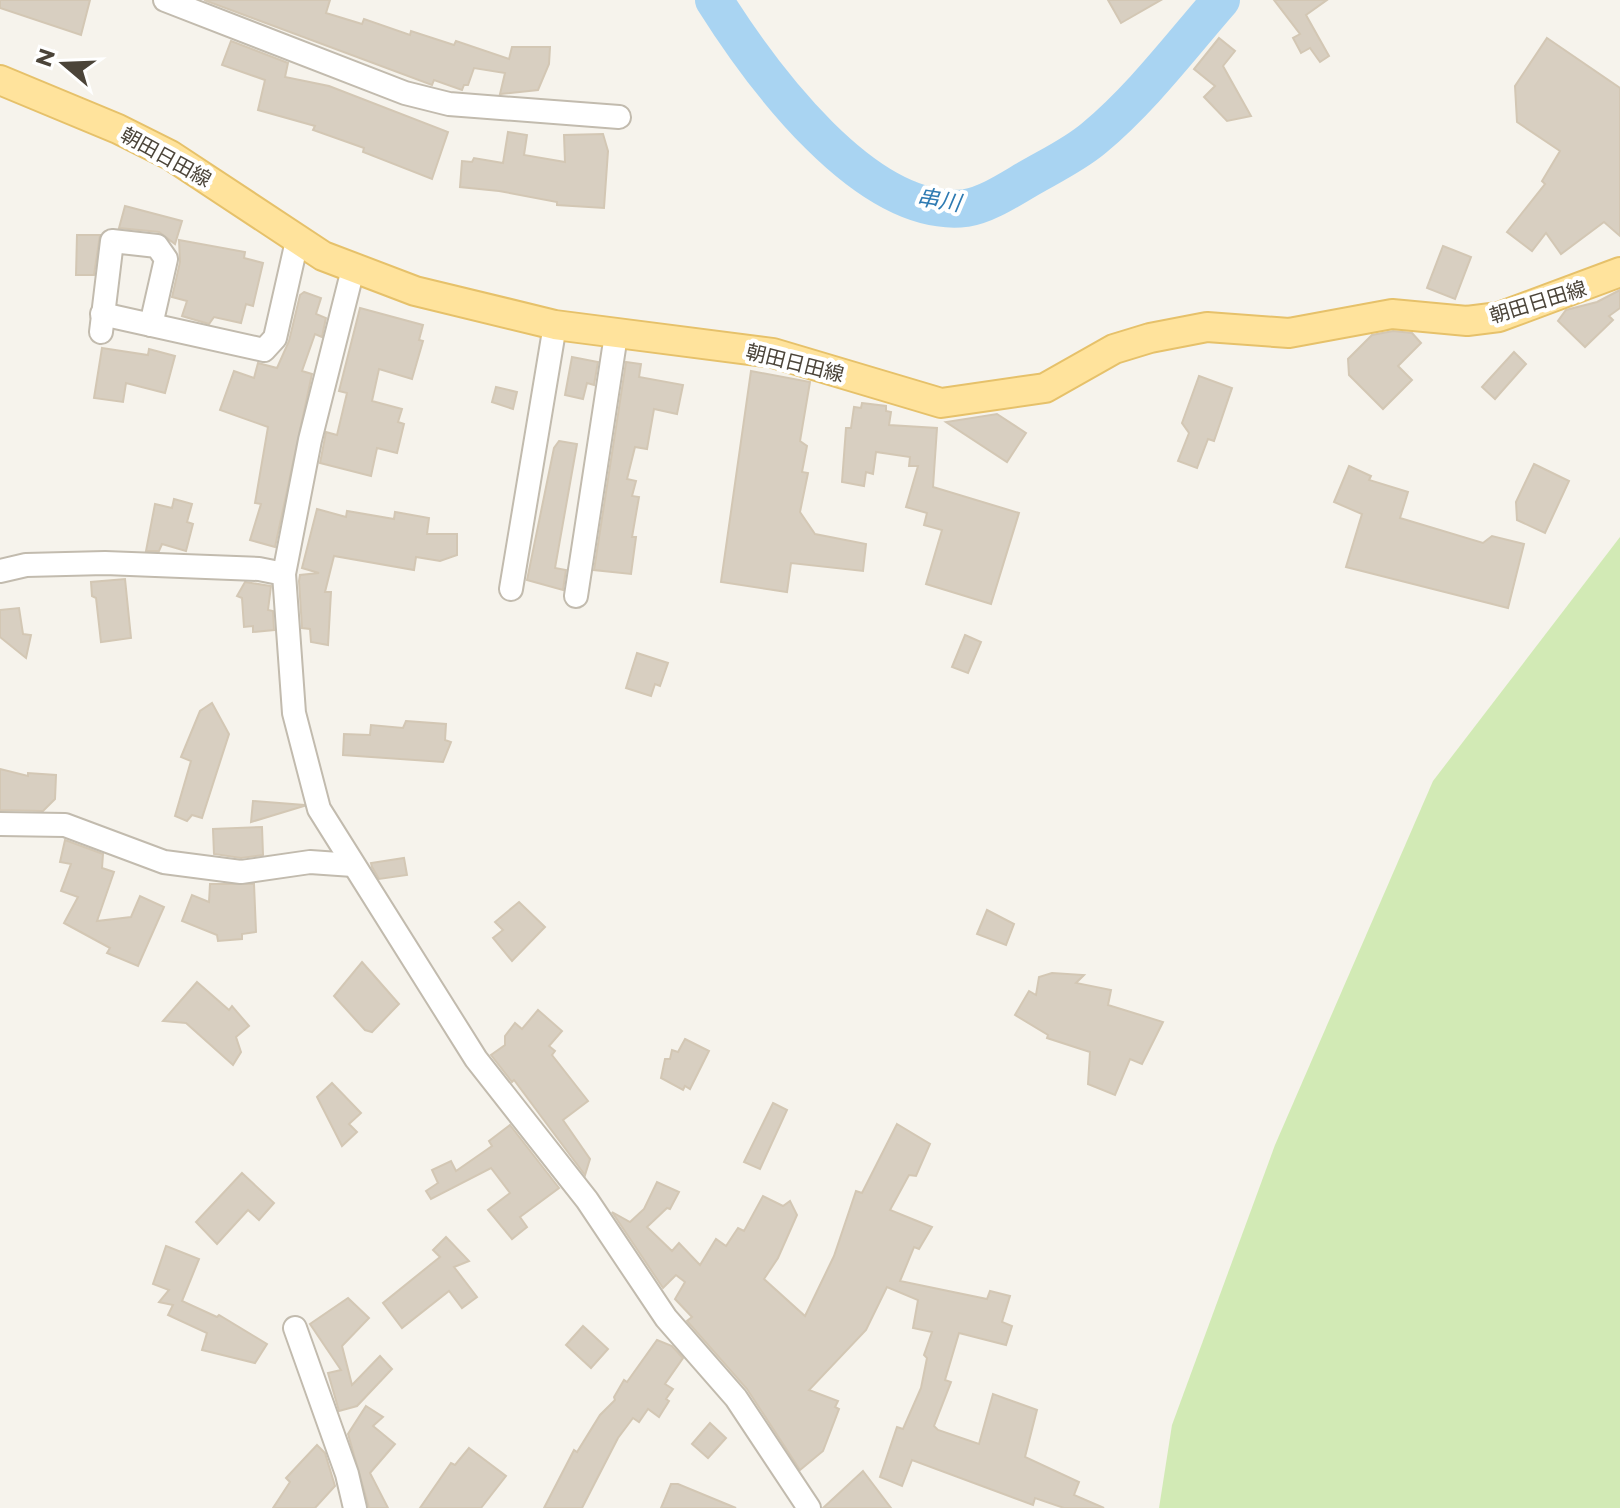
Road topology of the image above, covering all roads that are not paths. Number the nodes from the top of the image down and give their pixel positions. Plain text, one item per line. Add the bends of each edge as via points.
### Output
1 (165, 0) edge
2 (0, 80) edge
3 (619, 117) dead end
4 (297, 241) junction
5 (353, 269) junction
6 (1620, 272) edge
7 (151, 325) junction
8 (555, 325) junction
9 (616, 335) junction
10 (0, 571) edge
11 (284, 574) junction
12 (511, 589) dead end
13 (576, 596) dead end
14 (0, 824) edge
15 (353, 865) junction
16 (295, 1328) dead end
17 (355, 1508) edge
18 (809, 1508) edge

1 - 3 street via 405,93 449,104
2 - 4 main road, 朝田日田線 via 170,155
4 - 5 main road, 朝田日田線
4 - 7 street via 275,338 264,350
5 - 8 main road, 朝田日田線 via 415,291
5 - 11 street via 310,440
6 - 9 main road, 朝田日田線 via 1499,317 1467,321 1392,314 1289,333 1207,327 1114,349 1045,388 941,403 773,353
7 - 7 street via 101,323 112,241 157,246 166,259
8 - 9 main road, 朝田日田線
8 - 12 street
9 - 13 street
10 - 11 street via 26,565 105,563
11 - 15 street via 294,713 303,754 319,809
14 - 15 street via 65,825 164,862 241,872 310,862
15 - 18 street via 476,1059 587,1200 666,1318 736,1398
16 - 17 street

